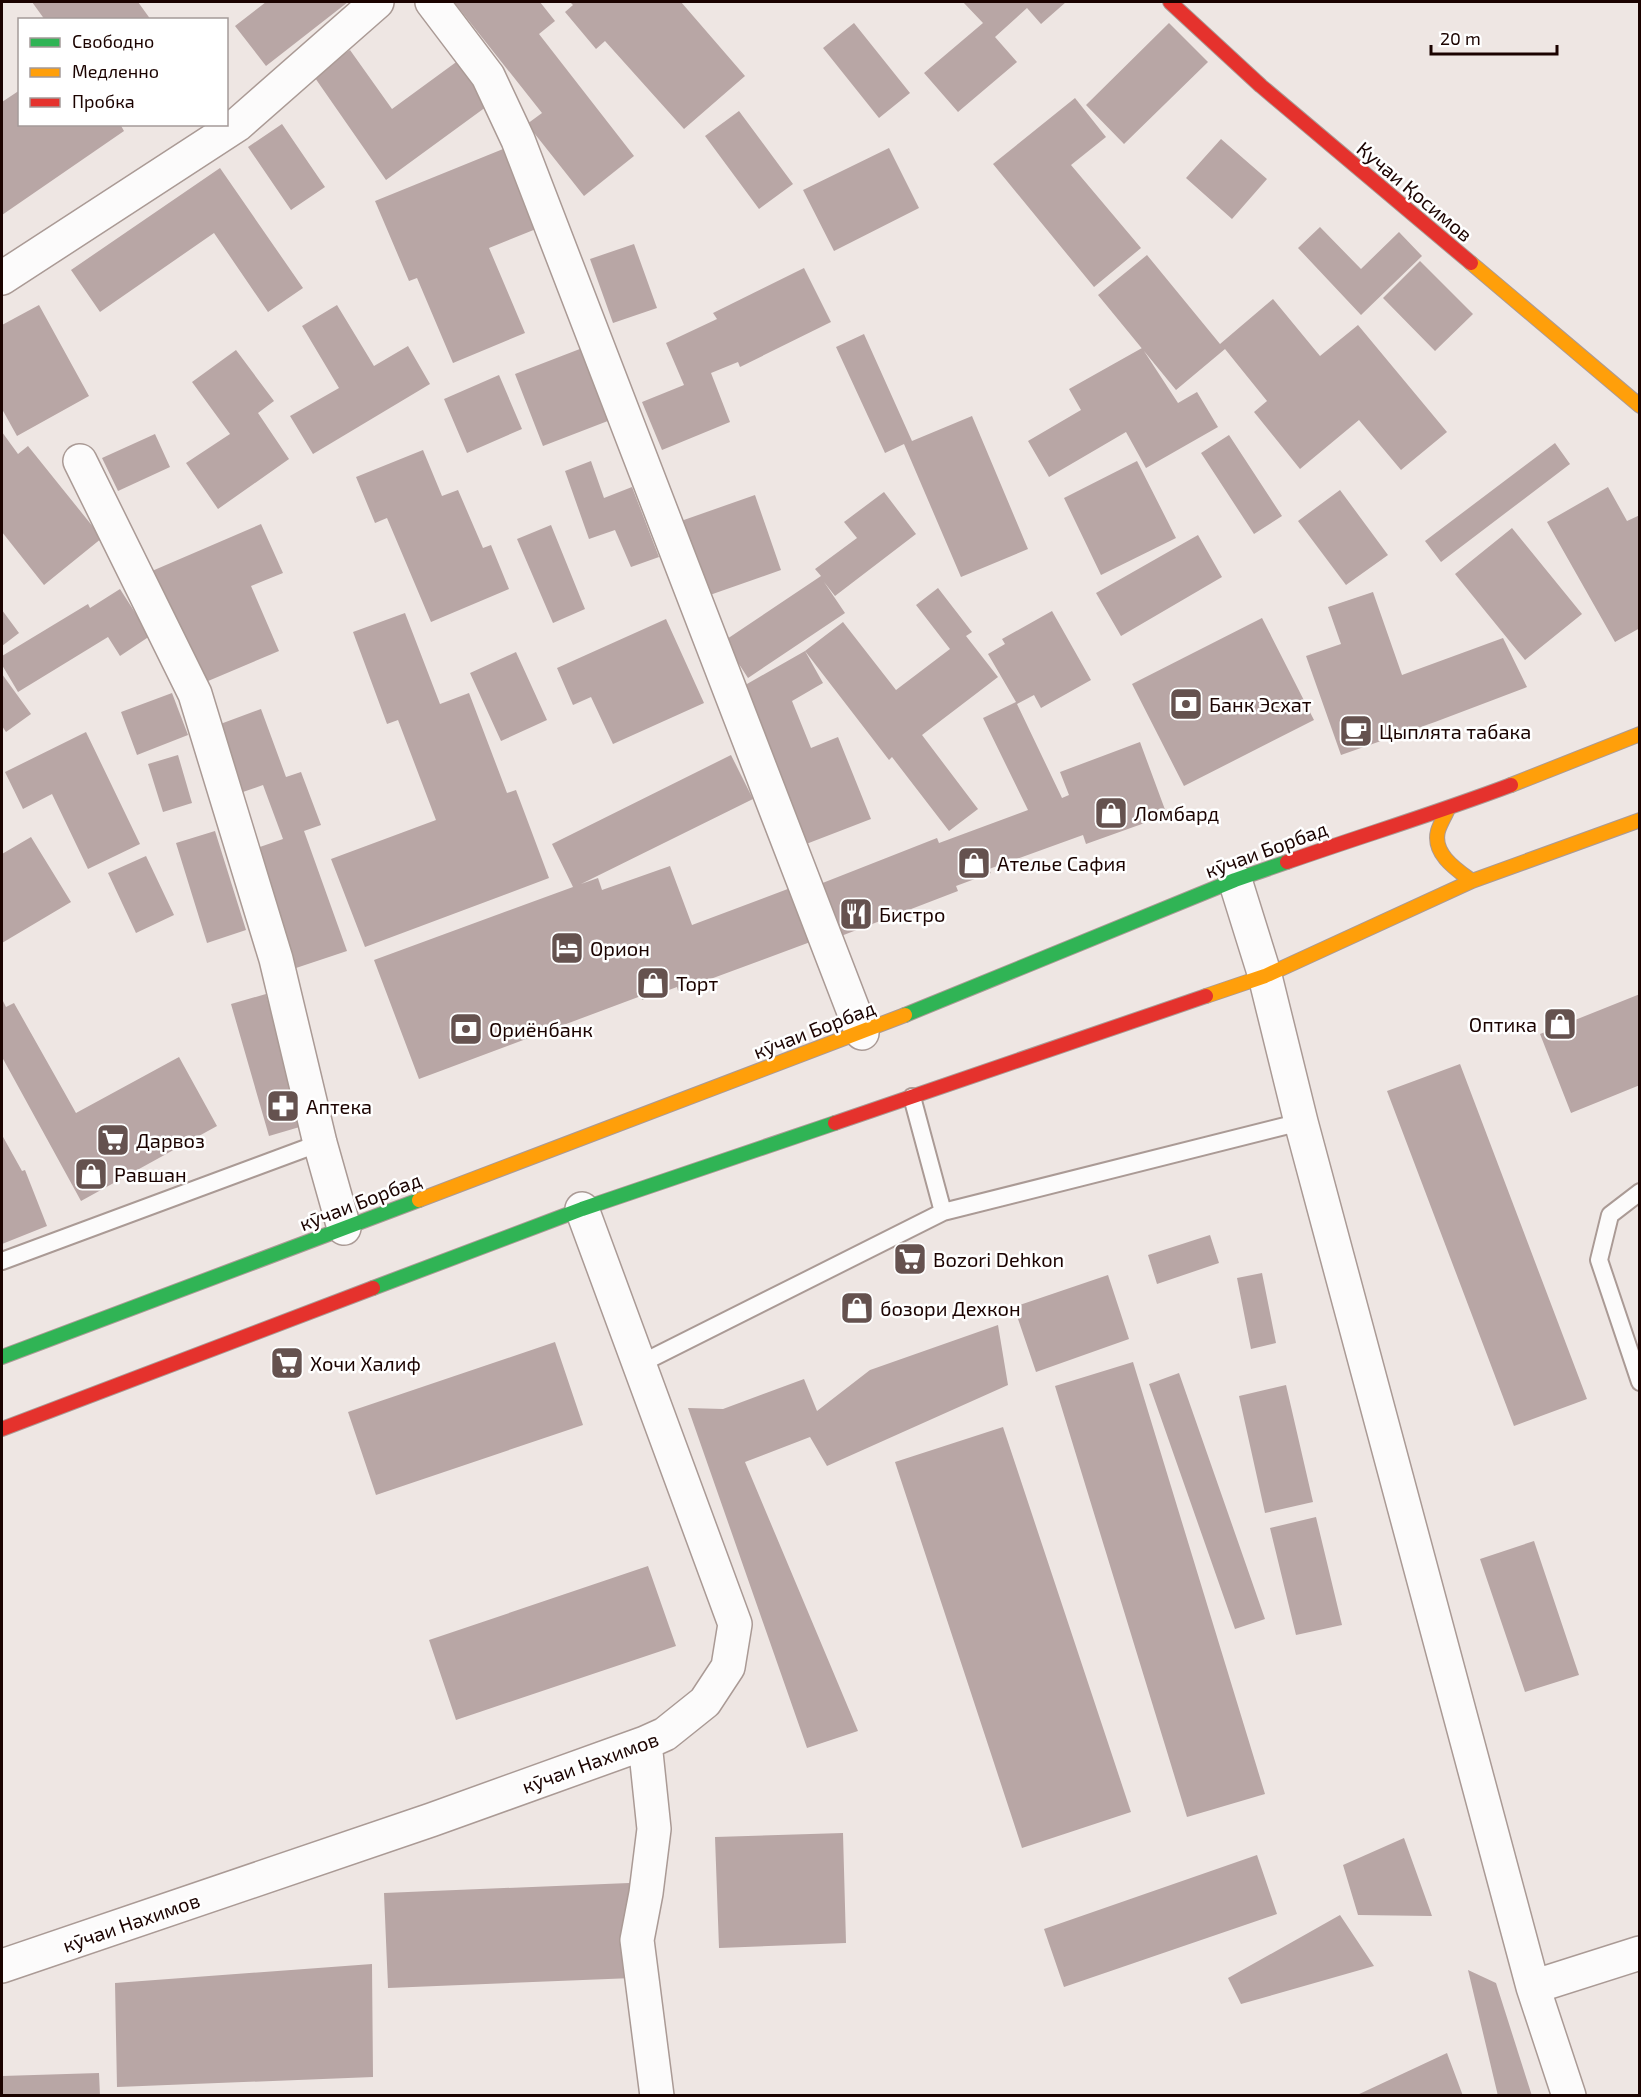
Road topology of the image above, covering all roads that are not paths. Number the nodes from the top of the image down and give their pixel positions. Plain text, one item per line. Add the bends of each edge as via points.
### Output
1 (377, 2) edge
2 (432, 2) edge
3 (1170, 2) edge
4 (2, 278) edge
5 (1640, 406) edge
6 (80, 460) dead end
7 (1640, 734) edge
8 (1448, 809) junction
9 (1640, 820) edge
10 (1235, 880) junction
11 (1472, 881) junction
12 (1265, 976) junction
13 (862, 1033) junction
14 (912, 1097) junction
15 (1301, 1122) junction
16 (320, 1143) junction
17 (1640, 1192) edge
18 (582, 1209) junction
19 (944, 1212) junction
20 (344, 1228) junction
21 (2, 1261) edge
22 (2, 1357) edge
23 (640, 1364) junction
24 (1640, 1382) edge
25 (2, 1429) edge
26 (645, 1743) junction
27 (1640, 1953) edge
28 (2, 1966) edge
29 (1533, 1987) junction
30 (657, 2096) edge
31 (1569, 2096) edge

1 - 4 street via 237,125
2 - 13 street via 488,76 518,140
3 - 5 main road, Кучаи Қосимов via 1261,86
6 - 16 street via 195,694 276,959
7 - 8 main road, кӯчаи Борбад
8 - 10 main road, кӯчаи Борбад
8 - 11 main road via 1436,837 1451,865
9 - 11 main road
10 - 12 street
10 - 13 main road, кӯчаи Борбад
11 - 12 main road
12 - 14 main road
12 - 15 street
13 - 20 main road, кӯчаи Борбад
14 - 18 main road
14 - 19 lane
15 - 19 lane
15 - 29 street
16 - 20 street
16 - 21 lane
17 - 24 lane via 1610,1215 1599,1260
18 - 23 street, кӯчаи Нахимов
18 - 25 main road
19 - 23 lane
20 - 22 main road, кӯчаи Борбад
23 - 26 street, кӯчаи Нахимов via 735,1624 728,1667 705,1702 665,1734
26 - 28 street, кӯчаи Нахимов
26 - 30 street via 654,1829 637,1940
27 - 29 street
29 - 31 street

